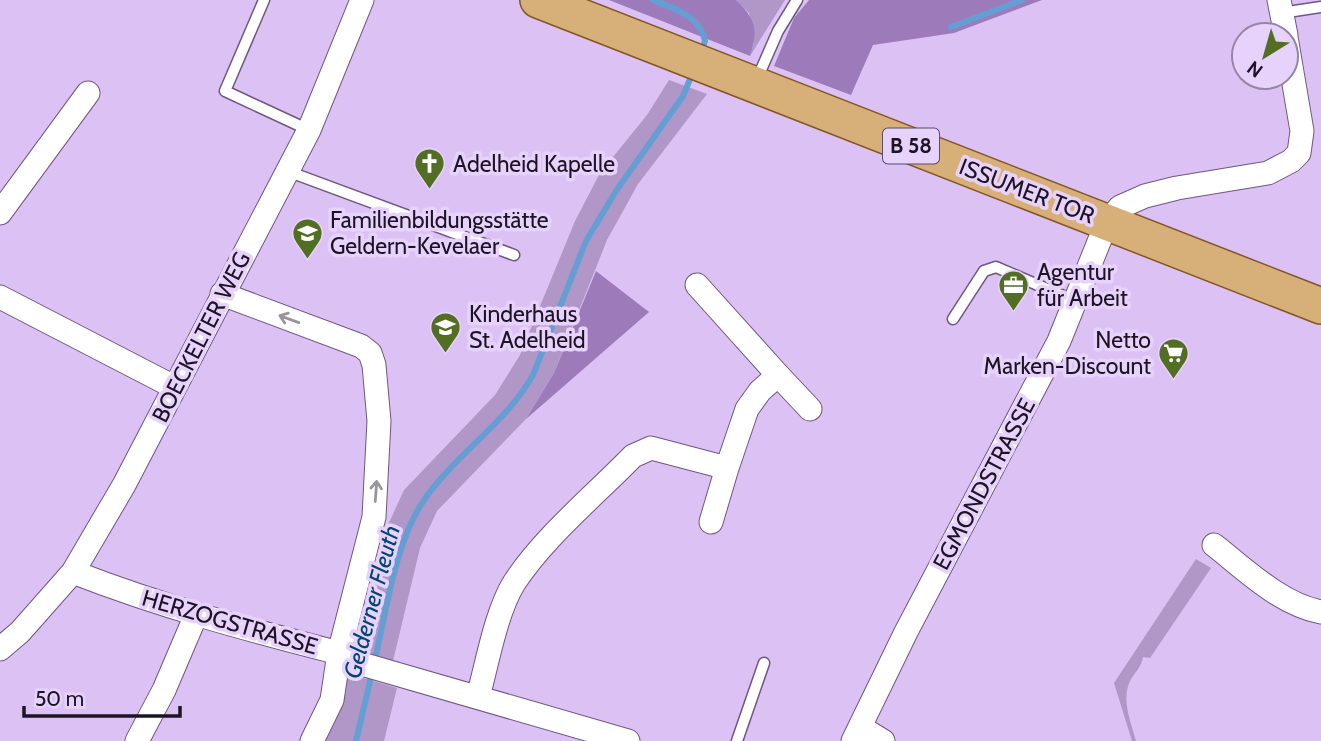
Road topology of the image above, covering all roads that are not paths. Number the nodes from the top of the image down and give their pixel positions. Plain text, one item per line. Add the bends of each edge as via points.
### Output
1 (264, 0) edge
2 (362, 0) edge
3 (538, 0) edge
4 (797, 0) edge
5 (1321, 6) edge
6 (1283, 21) edge
7 (755, 85) junction
8 (1295, 91) edge
9 (88, 93) dead end
10 (309, 130) junction
11 (288, 171) junction
12 (0, 213) edge
13 (1107, 222) junction
14 (514, 255) dead end
15 (697, 285) dead end
16 (222, 295) junction
17 (0, 296) edge
18 (1075, 301) junction
19 (1321, 306) edge
20 (953, 319) dead end
21 (778, 375) junction
22 (174, 387) junction
23 (810, 409) dead end
24 (727, 468) junction
25 (711, 522) dead end
26 (1214, 545) dead end
27 (73, 572) junction
28 (1321, 612) edge
29 (196, 615) junction
30 (0, 649) edge
31 (343, 657) junction
32 (764, 663) dead end
33 (478, 697) junction
34 (857, 734) edge
35 (137, 741) edge
36 (312, 741) edge
37 (628, 741) edge
38 (737, 741) edge
39 (883, 741) edge

1 - 10 lane via 225,90
2 - 10 street, BOECKELTER WEG
3 - 7 main road, ISSUMER TOR / B 58
4 - 7 lane
5 - 6 lane
7 - 13 main road, ISSUMER TOR / B 58
8 - 13 street via 1302,131 1299,153 1292,161 1268,173 1145,196 1120,207
9 - 12 street
10 - 11 street, BOECKELTER WEG
11 - 14 lane
11 - 16 street, BOECKELTER WEG
13 - 18 street, EGMONDSTRASSE
13 - 19 main road, ISSUMER TOR / B 58
15 - 21 street
16 - 22 street, BOECKELTER WEG
31 -> 16 street via 374,517 379,421 370,353
17 - 22 street
18 - 20 lane via 996,267 984,271
18 - 34 street, EGMONDSTRASSE via 1054,351
21 - 23 street
21 - 24 street via 747,409
22 - 27 street, BOECKELTER WEG
24 - 25 street
24 - 33 street via 650,448 633,456 539,551 513,585
26 - 28 street via 1287,599
27 - 29 street, HERZOGSTRASSE
27 - 30 street, BOECKELTER WEG
29 - 31 street, HERZOGSTRASSE
29 - 35 street
31 - 33 street, HERZOGSTRASSE
31 - 36 street via 332,700
32 - 38 lane
33 - 37 street, HERZOGSTRASSE
34 - 39 street

